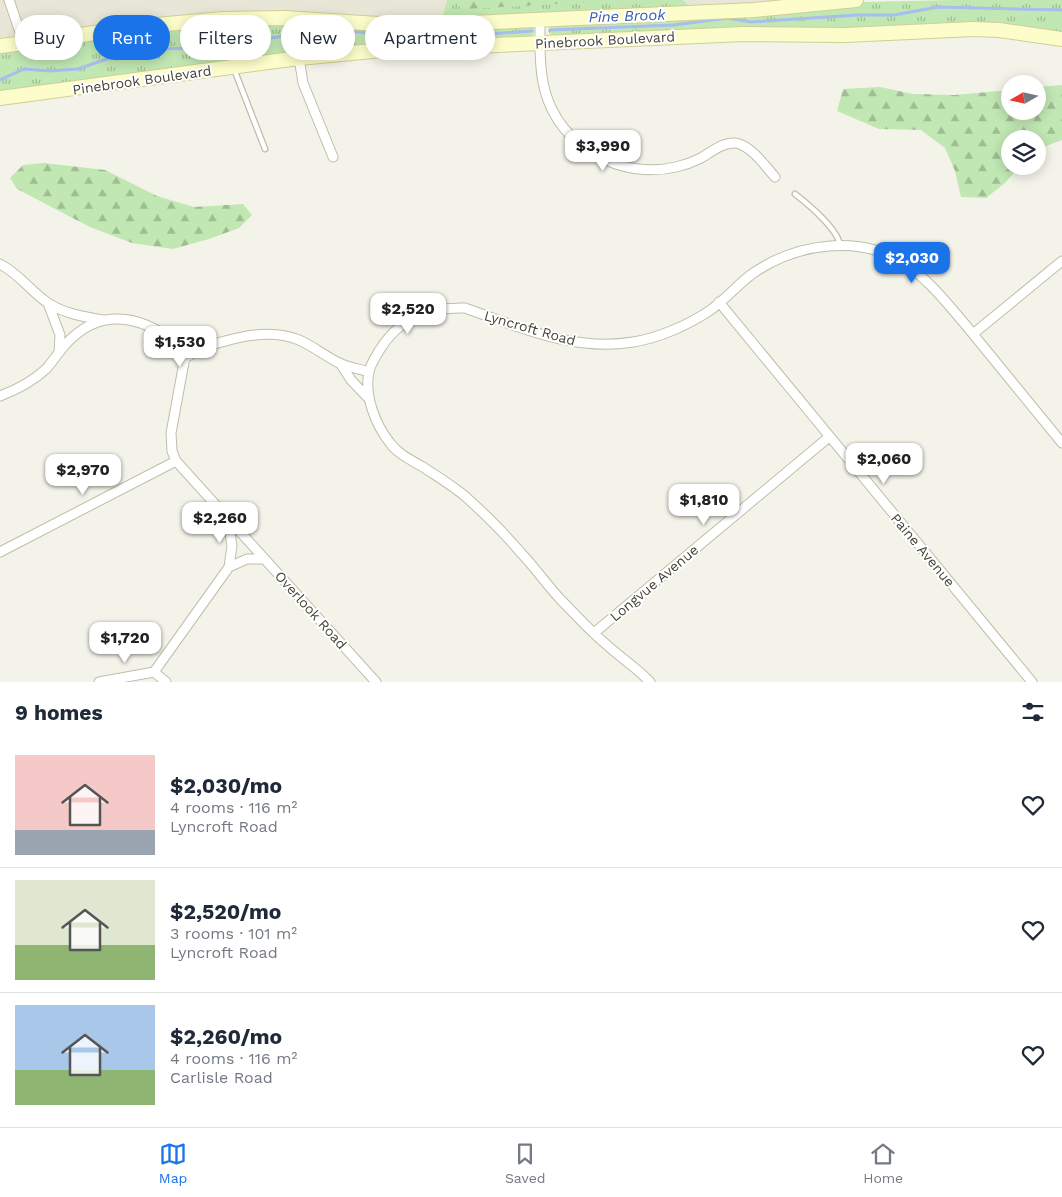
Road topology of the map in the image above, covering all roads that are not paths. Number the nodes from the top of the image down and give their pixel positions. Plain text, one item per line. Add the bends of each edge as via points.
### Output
1 (9, 0) edge
2 (856, 0) edge
3 (15, 18) edge
4 (540, 20) junction
5 (83, 35) edge
6 (1062, 39) edge
7 (540, 43) junction
8 (15, 45) edge
9 (0, 46) edge
10 (355, 53) edge
11 (284, 60) edge
12 (299, 60) edge
13 (233, 67) junction
14 (0, 98) edge
15 (264, 149) dead end
16 (333, 157) dead end
17 (775, 177) dead end
18 (795, 194) dead end
19 (840, 246) junction
20 (1062, 261) edge
21 (0, 264) edge
22 (719, 302) junction
23 (48, 303) junction
24 (107, 320) junction
25 (973, 334) junction
26 (180, 346) junction
27 (193, 350) junction
28 (59, 353) junction
29 (185, 357) junction
30 (340, 363) junction
31 (369, 372) junction
32 (0, 396) edge
33 (370, 399) junction
34 (829, 437) junction
35 (1062, 443) edge
36 (176, 461) junction
37 (228, 520) junction
38 (0, 552) edge
39 (264, 559) junction
40 (229, 567) junction
41 (594, 633) junction
42 (154, 672) junction
43 (99, 682) edge
44 (166, 682) edge
45 (376, 682) edge
46 (650, 682) edge
47 (1032, 682) edge

1 - 3 street
2 - 4 street, Pinebrook Boulevard via 754,10
4 - 5 street, Pinebrook Boulevard via 418,25 306,19 223,19
4 - 7 street
6 - 7 street, Pinebrook Boulevard via 986,29 835,35 744,34
7 - 10 street, Pinebrook Boulevard
7 - 17 street via 545,91 551,109 573,140 592,152 627,168 650,170 690,163 724,145 737,143 752,152
8 - 9 street, Pinebrook Boulevard
11 - 13 street, Pinebrook Boulevard
12 - 16 street via 303,82
13 - 14 street, Pinebrook Boulevard
13 - 15 lane
18 - 19 lane via 840,240
19 - 22 street, Lyncroft Road via 779,259 754,273
19 - 25 street, Lyncroft Road via 868,248 905,264 930,285
20 - 25 street
21 - 23 street via 20,277
22 - 31 street, Lyncroft Road via 711,310 657,336 617,344 562,340 465,308 449,308 416,317 392,332
22 - 34 street, Paine Avenue
23 - 24 street via 81,317
23 - 28 street via 60,335
24 - 26 street via 131,319 144,323
24 - 28 street via 76,334
25 - 35 street, Lyncroft Road
26 - 27 street via 188,343
26 - 29 street via 180,354
27 - 29 street
27 - 30 street via 245,336 276,335 296,339
28 - 32 street via 29,382
29 - 36 street via 171,433
30 - 31 street
30 - 33 street
31 - 33 street, Lyncroft Road
33 - 41 street, Lyncroft Road via 380,428 390,443 401,454 468,499
34 - 41 street, Longvue Avenue
34 - 47 street, Paine Avenue
36 - 37 street, Overlook Road
36 - 38 street
37 - 39 street, Overlook Road
37 - 40 street via 232,546
39 - 40 street via 247,559
39 - 45 street, Overlook Road
40 - 42 street
41 - 46 street, Lyncroft Road
42 - 43 street
42 - 44 street

